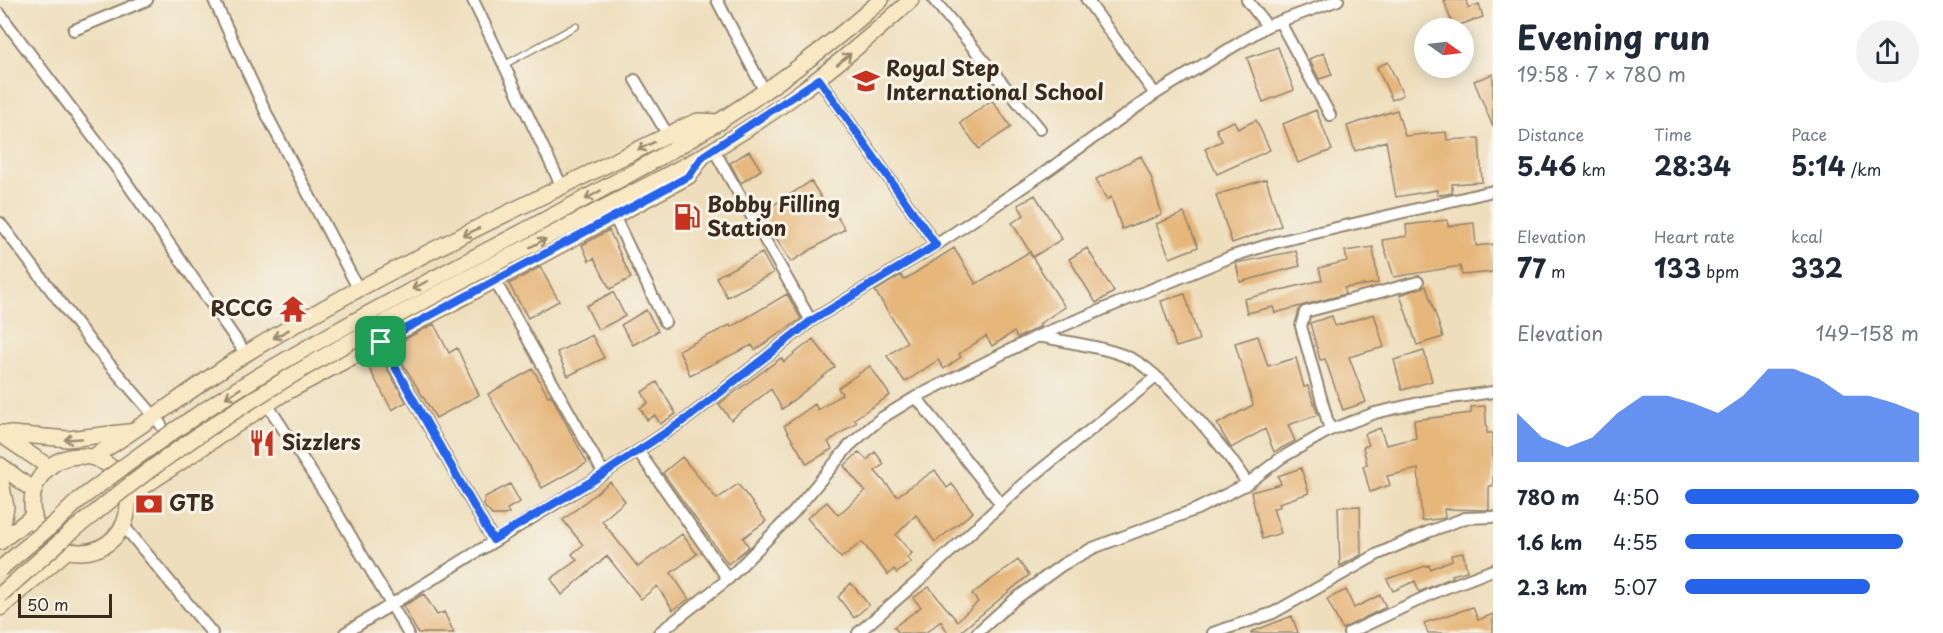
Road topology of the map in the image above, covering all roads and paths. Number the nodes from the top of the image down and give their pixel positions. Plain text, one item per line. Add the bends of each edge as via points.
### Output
1 (147, 0) edge
2 (214, 0) edge
3 (473, 0) edge
4 (717, 0) edge
5 (881, 0) edge
6 (911, 0) edge
7 (934, 0) edge
8 (1087, 0) edge
9 (1247, 0) edge
10 (1338, 0) edge
11 (0, 14) edge
12 (1280, 22) junction
13 (576, 26) dead end
14 (1267, 26) junction
15 (74, 30) dead end
16 (503, 66) junction
17 (819, 79) junction
18 (635, 80) dead end
19 (765, 92) junction
20 (1155, 94) junction
21 (1330, 115) dead end
22 (720, 122) junction
23 (1040, 129) dead end
24 (668, 135) junction
25 (709, 153) junction
26 (562, 187) junction
27 (1493, 191) edge
28 (614, 216) junction
29 (0, 223) edge
30 (936, 245) junction
31 (495, 281) junction
32 (1418, 282) dead end
33 (359, 290) junction
34 (811, 321) junction
35 (665, 322) dead end
36 (1038, 336) junction
37 (381, 342) junction
38 (246, 354) junction
39 (1156, 377) junction
40 (1493, 392) edge
41 (916, 397) junction
42 (267, 404) junction
43 (156, 418) junction
44 (1330, 430) junction
45 (131, 432) junction
46 (0, 433) edge
47 (638, 451) junction
48 (93, 457) junction
49 (184, 458) junction
50 (49, 467) junction
51 (1, 470) edge
52 (604, 474) junction
53 (1247, 484) junction
54 (34, 491) junction
55 (128, 497) junction
56 (1001, 504) junction
57 (34, 515) junction
58 (1493, 517) edge
59 (123, 525) junction
60 (0, 540) edge
61 (493, 540) junction
62 (68, 550) junction
63 (0, 569) edge
64 (1493, 570) edge
65 (728, 579) junction
66 (0, 595) edge
67 (392, 603) junction
68 (0, 608) edge
69 (212, 633) edge
70 (345, 633) edge
71 (408, 633) edge
72 (659, 633) edge
73 (858, 633) edge
74 (977, 633) edge
75 (1213, 633) edge
76 (1349, 633) edge

1 - 15 street
2 - 33 street via 270,121
3 - 16 street
4 - 19 street
5 - 19 main road via 811,60
17 -> 6 main road
7 - 23 street
8 - 20 street
9 - 14 street
10 - 12 street
11 - 38 street via 116,166
12 - 14 street
12 - 21 street
13 - 16 lane
14 - 20 street
16 - 26 street
17 - 25 main road
17 - 30 street
18 - 24 street
19 - 22 main road
20 - 30 street
22 - 24 main road via 698,121
22 -> 63 main road, bridge via 574,206 368,313 262,374 138,455
24 -> 26 main road
25 - 28 main road via 689,176
25 - 34 street
66 -> 25 main road, bridge via 106,503 180,447 264,393 374,330
26 -> 33 main road
27 - 36 street via 1244,252
28 - 31 main road
28 - 35 street
29 - 43 street via 92,344
30 - 34 street
31 - 37 main road
31 - 52 street
32 - 44 street via 1305,312 1301,326
33 -> 38 main road
34 - 47 street via 689,417
36 - 39 street via 1124,356
36 - 41 street
37 - 42 main road
37 - 61 street
38 - 43 main road
39 - 53 street via 1228,454
39 - 56 street
40 - 44 street via 1385,411
41 - 56 street
41 - 65 street via 880,419 849,446 794,512
42 - 49 main road
42 - 67 street
43 - 45 main road
43 - 49 street
44 - 53 street via 1281,458
45 -> 46 main road via 68,439
45 - 48 main road
46 - 50 main road
47 - 52 street
47 - 65 street
48 - 50 main road via 74,456
48 - 55 main road via 117,472
49 - 55 main road
50 - 54 main road
51 - 54 main road
51 - 60 main road via 6,507
52 - 61 street
53 - 74 street via 1197,509 1093,548 1062,565
54 - 57 main road
55 - 59 main road
56 - 73 street
57 - 60 main road
57 - 62 main road via 44,535
58 - 75 street via 1465,518 1428,532 1378,554 1273,613
59 - 62 main road via 112,540 96,549
59 - 69 street
61 - 67 street
62 - 68 main road
64 - 76 street
65 - 72 street
67 - 70 street
67 - 71 street

